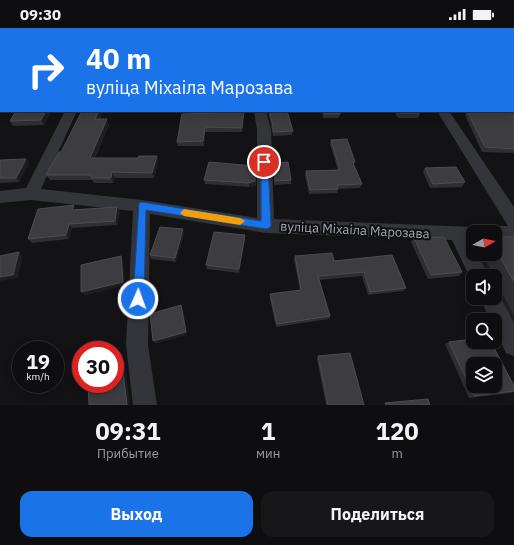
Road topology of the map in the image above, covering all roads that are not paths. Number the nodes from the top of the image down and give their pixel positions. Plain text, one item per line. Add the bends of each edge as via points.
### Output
1 (71, 112) edge
2 (260, 112) edge
3 (444, 112) edge
4 (31, 194) junction
5 (0, 197) edge
6 (142, 206) junction
7 (514, 221) edge
8 (266, 226) junction
9 (502, 233) edge
10 (514, 233) edge
11 (465, 234) edge
12 (477, 269) edge
13 (494, 305) edge
14 (514, 345) edge
15 (145, 405) edge

1 - 4 street
2 - 8 street via 264,130
3 - 7 street
4 - 5 street, вуліца Міхаіла Марозава
4 - 6 street, вуліца Міхаіла Марозава
6 - 8 street, вуліца Міхаіла Марозава
6 - 15 street via 137,345
8 - 11 street, вуліца Міхаіла Марозава
9 - 10 street
11 - 12 street
13 - 14 street

